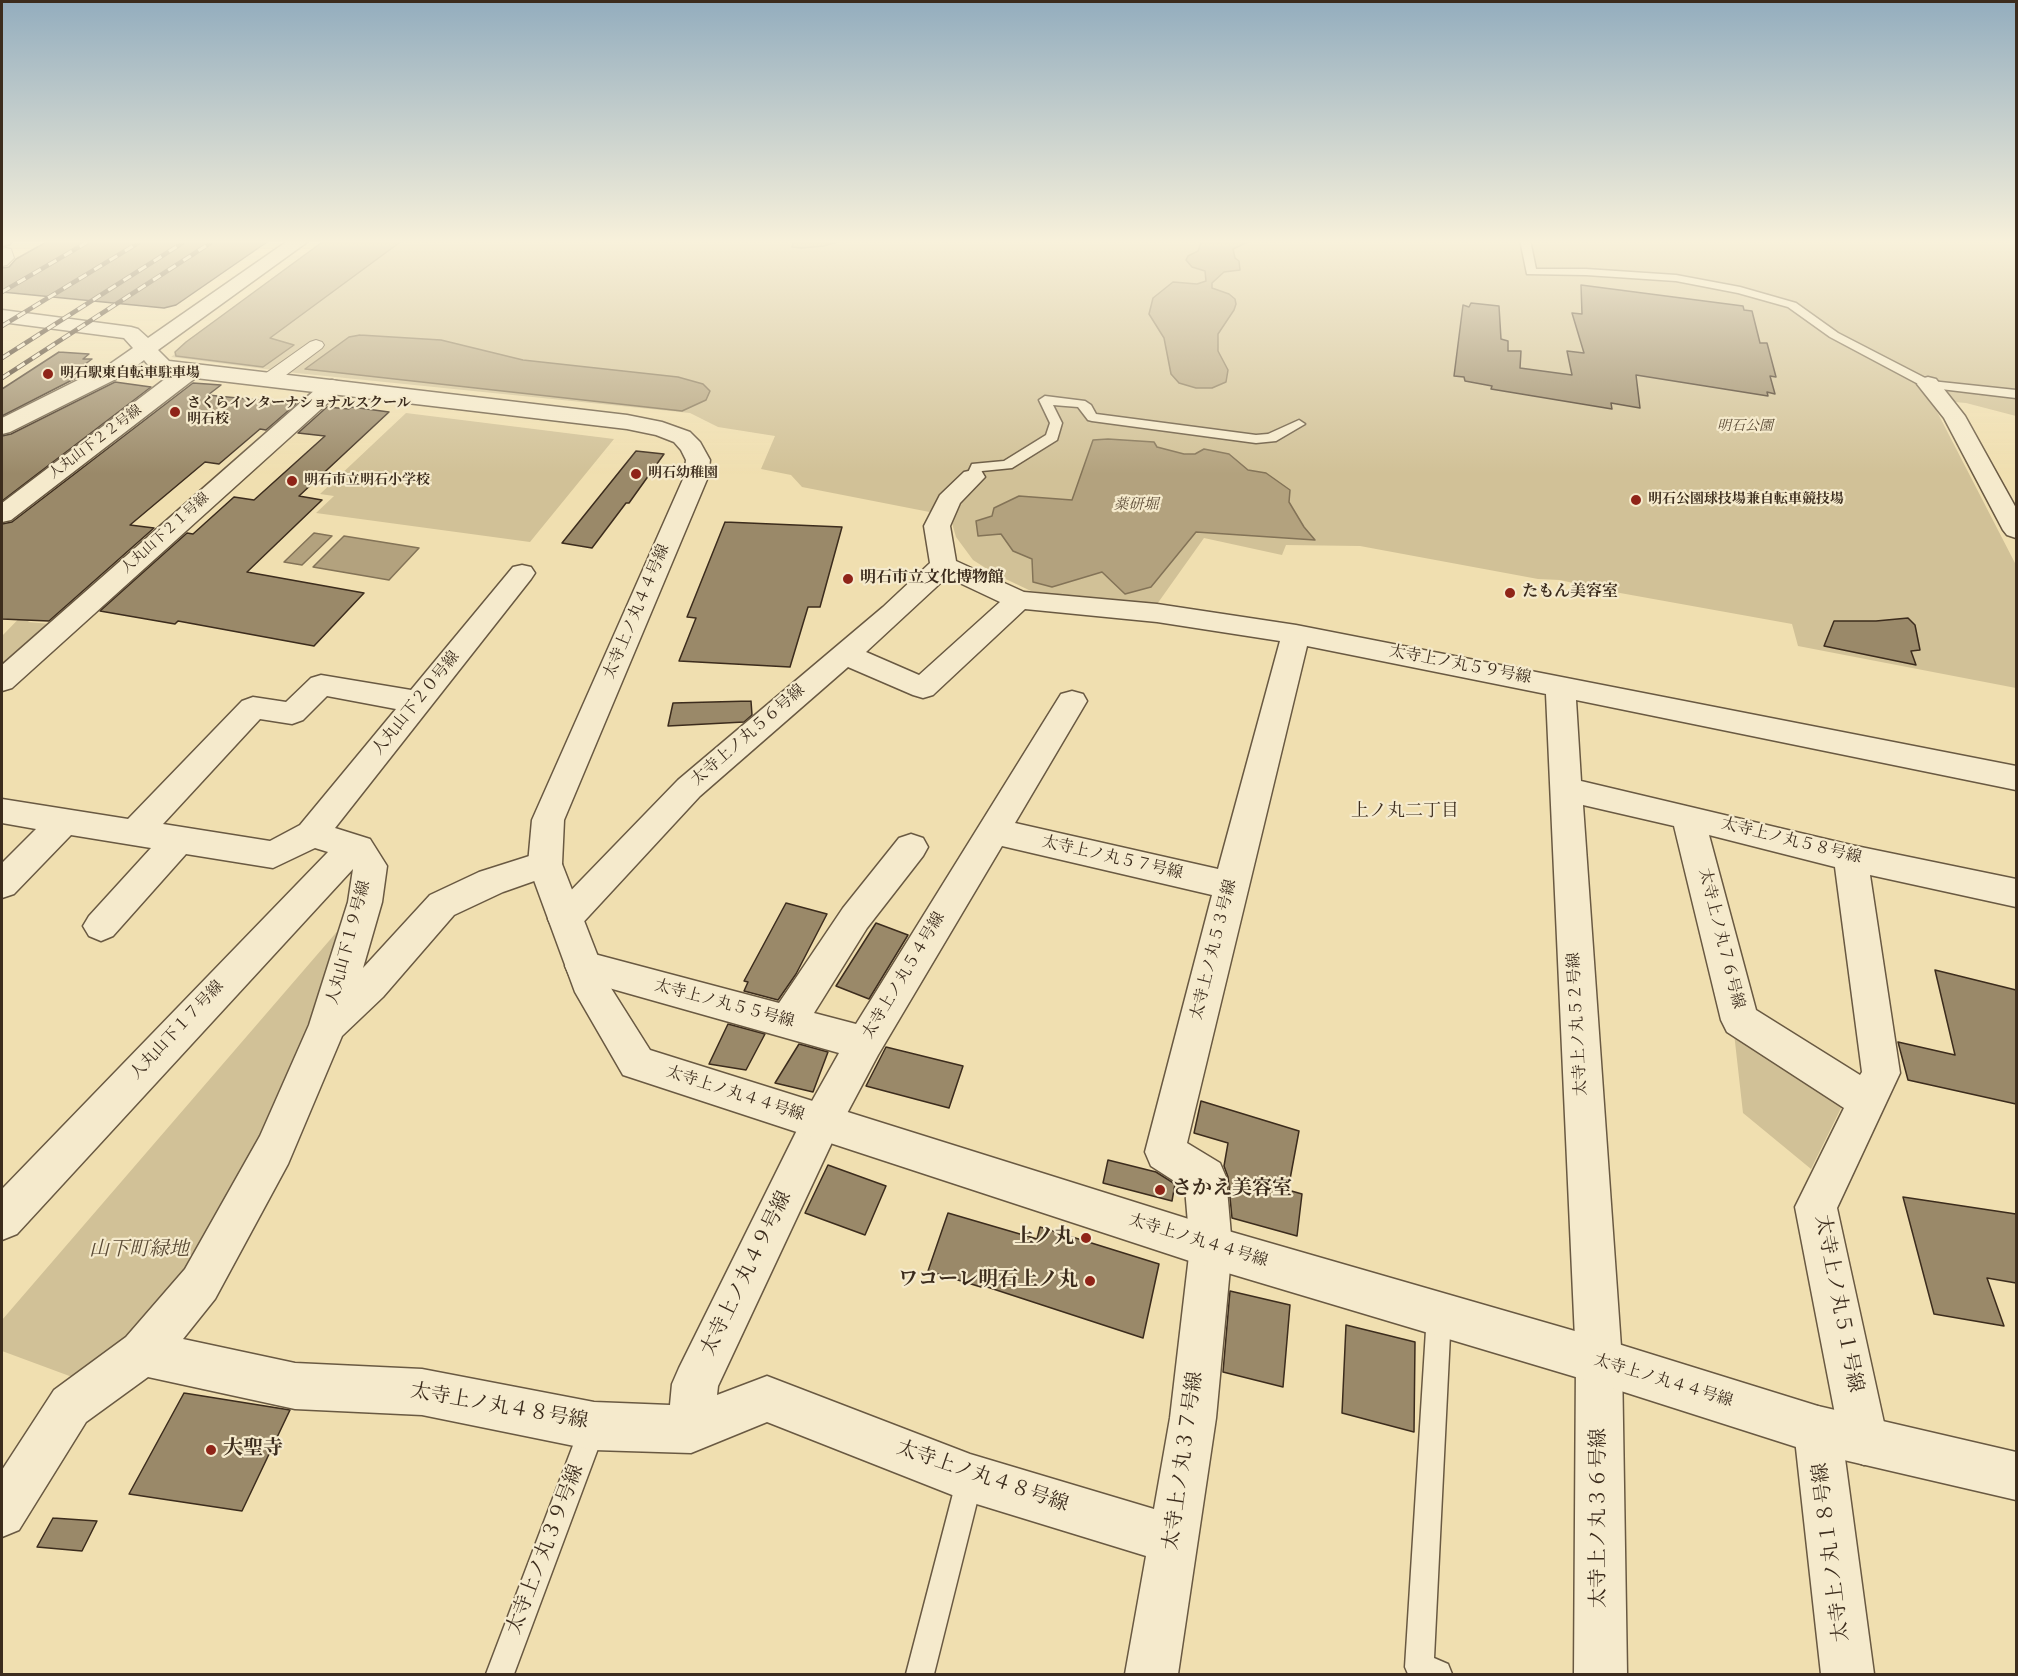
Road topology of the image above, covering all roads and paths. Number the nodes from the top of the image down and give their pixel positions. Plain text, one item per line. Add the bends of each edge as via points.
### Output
1 (21, 318) edge
2 (189, 318) edge
3 (1810, 318) edge
4 (316, 345) dead end
5 (146, 348) junction
6 (190, 371) junction
7 (274, 376) junction
8 (1928, 384) junction
9 (332, 387) junction
10 (2016, 394) edge
11 (1299, 424) dead end
12 (2, 427) edge
13 (973, 477) joint
14 (2, 515) edge
15 (2016, 530) edge
16 (944, 565) junction
17 (522, 573) dead end
18 (1019, 600) junction
19 (1296, 634) junction
20 (845, 654) junction
21 (2, 681) edge
22 (1560, 686) junction
23 (1072, 701) dead end
24 (418, 702) junction
25 (2016, 778) edge
26 (1566, 789) junction
27 (2, 811) edge
28 (1688, 817) junction
29 (63, 822) junction
30 (993, 831) junction
31 (135, 833) junction
32 (312, 834) junction
33 (178, 840) junction
34 (911, 847) dead end
35 (358, 848) junction
36 (1851, 858) junction
37 (545, 864) junction
38 (2, 884) edge
39 (1231, 886) junction
40 (2016, 893) edge
41 (565, 919) junction
42 (101, 926) dead end
43 (583, 966) junction
44 (788, 1022) junction
45 (328, 1024) junction
46 (865, 1043) junction
47 (1867, 1101) junction
48 (821, 1124) junction
49 (2, 1219) edge
50 (1211, 1247) junction
51 (1439, 1314) junction
52 (142, 1353) junction
53 (1599, 1361) junction
54 (594, 1425) junction
55 (691, 1429) junction
56 (1841, 1436) junction
57 (2016, 1476) edge
58 (970, 1478) junction
59 (2, 1513) edge
60 (1174, 1540) junction
61 (500, 1674) edge
62 (920, 1674) edge
63 (1152, 1674) edge
64 (1438, 1674) edge
65 (1600, 1674) edge
66 (1848, 1674) edge

1 - 5 street, 太寺上ノ丸４４号線 via 131,333
2 - 5 street
3 - 8 lane via 1834,335
4 - 7 street
5 - 6 street, 太寺上ノ丸４４号線 via 162,368
5 - 12 street via 118,369
6 - 7 street, 太寺上ノ丸４４号線
6 - 14 street, 人丸山下２２号線
7 - 9 street, 太寺上ノ丸４４号線
8 - 10 lane
8 - 15 street via 1954,416
9 - 21 street, 人丸山下２１号線
9 - 37 street, 太寺上ノ丸４４号線 via 627,422 682,437 698,460 696,477 548,820
11 - 13 lane via 1271,438 1256,439 1092,417 1081,404 1046,400 1056,423 1052,437 1007,465 977,467
13 - 16 street via 949,500 937,526
16 - 18 street, 太寺上ノ丸５９号線
16 - 20 street, 太寺上ノ丸５６号線
17 - 24 street, 人丸山下２０号線
18 - 19 street, 太寺上ノ丸５９号線 via 1157,613
18 - 20 street via 923,688
19 - 22 street, 太寺上ノ丸５９号線
19 - 39 street, 太寺上ノ丸５３号線
20 - 41 street, 太寺上ノ丸５６号線 via 689,788
22 - 25 street, 太寺上ノ丸５９号線
22 - 26 street, 太寺上ノ丸５２号線
23 - 30 street, 太寺上ノ丸５４号線
24 - 31 street via 321,685 292,713 253,708
24 - 32 street, 人丸山下２０号線
26 - 28 street, 太寺上ノ丸５８号線
26 - 53 street, 太寺上ノ丸５２号線
27 - 29 street
28 - 36 street, 太寺上ノ丸５８号線
28 - 47 street, 太寺上ノ丸７６号線 via 1740,1020
29 - 31 street
29 - 38 street
30 - 39 street, 太寺上ノ丸５７号線
30 - 46 street, 太寺上ノ丸５４号線
31 - 33 street
32 - 33 street via 273,855
32 - 35 street
33 - 42 street
34 - 44 street via 855,918
35 - 45 street, 人丸山下１９号線 via 370,866 364,902
35 - 49 street, 人丸山下１７号線 via 335,864
36 - 40 street, 太寺上ノ丸５８号線
36 - 47 street, 太寺上ノ丸５１号線 via 1881,1073
37 - 41 street, 太寺上ノ丸４４号線
37 - 45 street, 人丸山下１９号線 via 491,882 442,905 370,986
39 - 50 street, 太寺上ノ丸５３号線 via 1166,1152 1205,1177
41 - 43 street, 太寺上ノ丸４４号線
43 - 44 street, 太寺上ノ丸５５号線
43 - 48 street, 太寺上ノ丸４４号線 via 593,992 637,1064
44 - 46 street, 太寺上ノ丸５５号線
45 - 52 street via 274,1150 206,1274
46 - 48 street, 太寺上ノ丸５４号線
47 - 56 street, 太寺上ノ丸５１号線 via 1816,1207
48 - 50 street, 太寺上ノ丸４４号線
48 - 55 street, 太寺上ノ丸４９号線 via 695,1384
50 - 51 street, 太寺上ノ丸４４号線
50 - 60 street, 太寺上ノ丸３７号線 via 1193,1418
51 - 53 street, 太寺上ノ丸４４号線
51 - 64 lane via 1419,1667
52 - 54 street, 太寺上ノ丸４８号線 via 295,1386 423,1392
52 - 59 street via 70,1406
53 - 56 street, 太寺上ノ丸４４号線
53 - 65 street, 太寺上ノ丸３６号線
54 - 55 street, 太寺上ノ丸４８号線
54 - 61 lane, 太寺上ノ丸３９号線
55 - 58 street, 太寺上ノ丸４８号線 via 766,1399
56 - 57 street, 太寺上ノ丸４４号線
56 - 66 street, 太寺上ノ丸１８号線
58 - 60 street, 太寺上ノ丸４８号線
58 - 62 lane
60 - 63 street, 太寺上ノ丸３７号線

